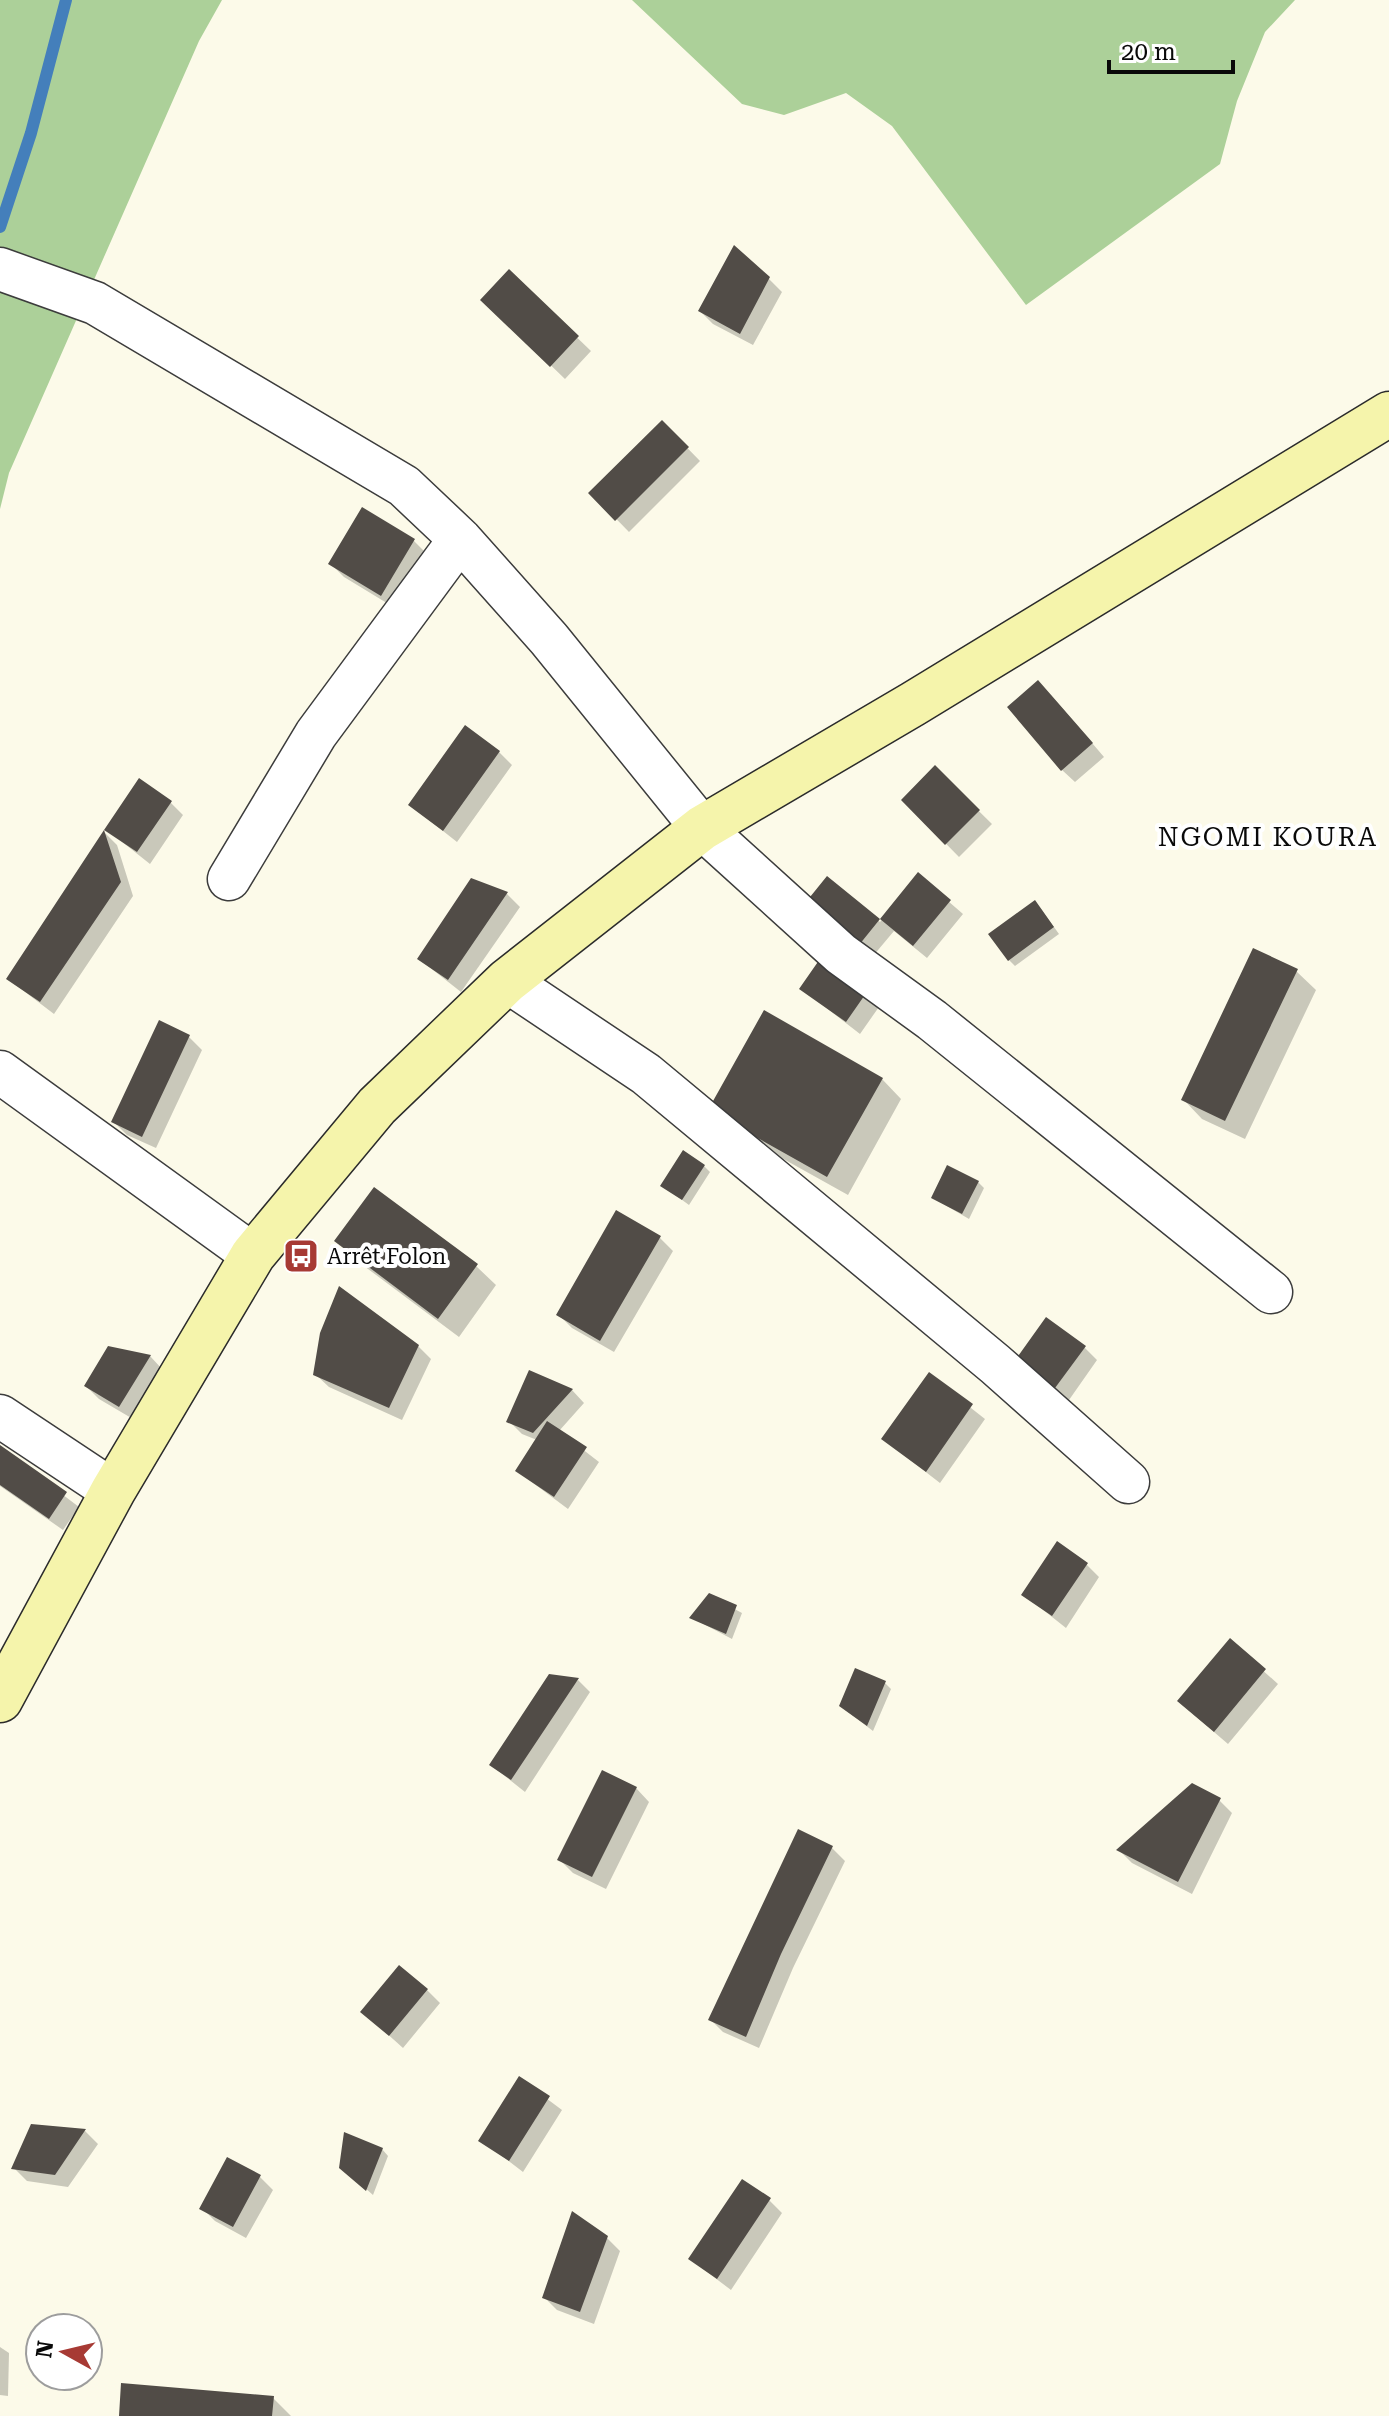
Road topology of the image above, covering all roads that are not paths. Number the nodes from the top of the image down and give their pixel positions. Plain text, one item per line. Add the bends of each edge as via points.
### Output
1 (13, 272) edge
2 (1389, 414) edge
3 (460, 539) junction
4 (702, 828) junction
5 (229, 879) dead end
6 (507, 981) junction
7 (0, 1072) edge
8 (253, 1255) junction
9 (1271, 1292) dead end
10 (0, 1416) edge
11 (1128, 1482) dead end
12 (113, 1491) junction
13 (0, 1700) edge

1 - 3 street via 95,303 364,461 404,486
2 - 4 street
3 - 4 street via 549,639
3 - 5 street via 316,734
4 - 6 street
4 - 9 street via 841,954 932,1020
6 - 8 street via 377,1106
6 - 11 street via 646,1074 995,1364
7 - 8 street
8 - 12 street
10 - 12 street
12 - 13 street

